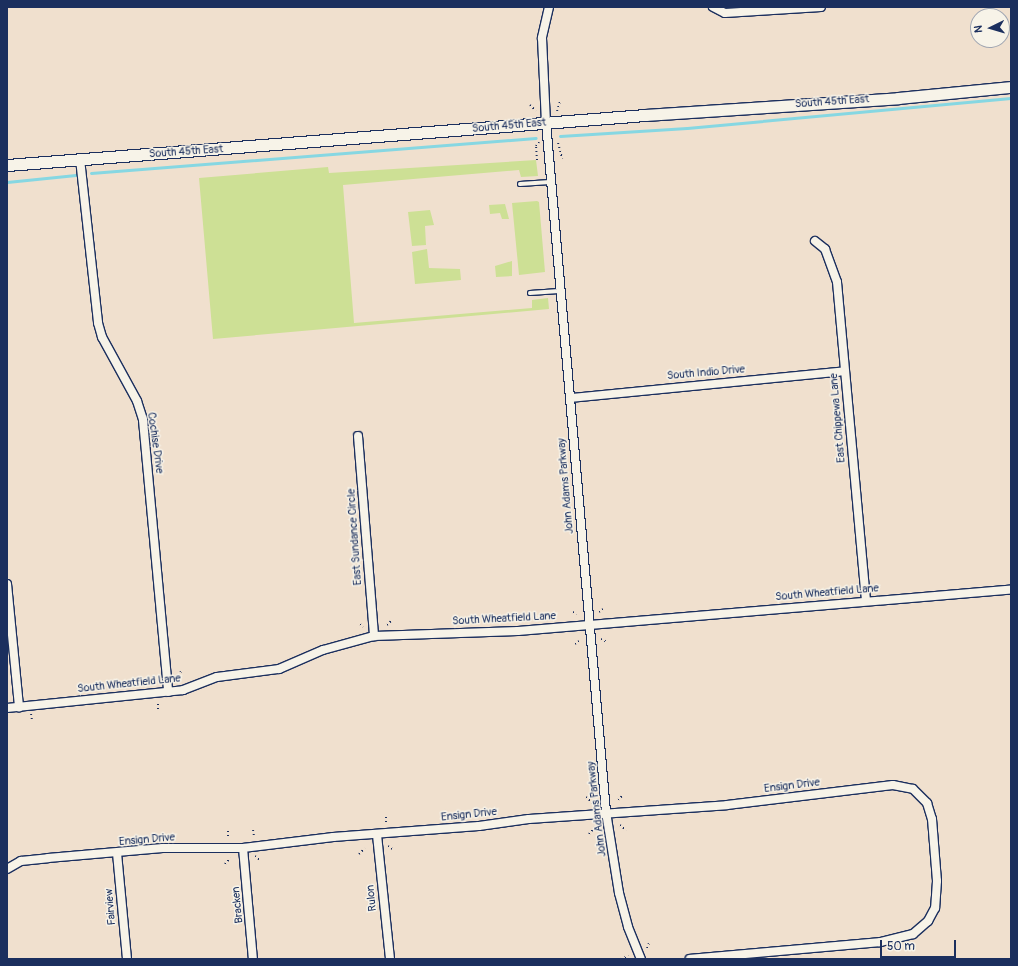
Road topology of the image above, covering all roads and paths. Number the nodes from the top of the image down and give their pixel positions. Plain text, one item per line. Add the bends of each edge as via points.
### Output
1 (549, 7) edge
2 (713, 7) edge
3 (820, 7) edge
4 (1011, 87) edge
5 (560, 102) dead end
6 (530, 105) dead end
7 (536, 111) dead end
8 (557, 111) dead end
9 (546, 122) junction
10 (539, 141) dead end
11 (556, 141) dead end
12 (562, 158) dead end
13 (80, 159) junction
14 (537, 160) dead end
15 (7, 165) edge
16 (550, 182) junction
17 (520, 184) dead end
18 (815, 241) dead end
19 (559, 291) junction
20 (530, 293) dead end
21 (844, 371) junction
22 (571, 398) junction
23 (358, 436) dead end
24 (7, 584) edge
25 (1011, 590) edge
26 (866, 600) junction
27 (603, 609) dead end
28 (573, 612) dead end
29 (599, 612) dead end
30 (577, 614) dead end
31 (391, 621) dead end
32 (360, 624) dead end
33 (387, 625) dead end
34 (589, 625) junction
35 (363, 627) dead end
36 (374, 636) junction
37 (602, 639) dead end
38 (579, 641) dead end
39 (607, 642) dead end
40 (575, 644) dead end
41 (182, 671) dead end
42 (179, 676) dead end
43 (152, 677) dead end
44 (156, 679) dead end
45 (168, 692) junction
46 (158, 704) dead end
47 (19, 707) junction
48 (7, 708) edge
49 (158, 709) dead end
50 (31, 714) dead end
51 (32, 720) dead end
52 (622, 796) dead end
53 (586, 797) dead end
54 (618, 800) dead end
55 (593, 802) dead end
56 (606, 812) junction
57 (386, 817) dead end
58 (386, 825) dead end
59 (620, 825) dead end
60 (595, 827) dead end
61 (253, 830) dead end
62 (626, 830) dead end
63 (228, 831) dead end
64 (589, 834) dead end
65 (377, 835) junction
66 (254, 836) dead end
67 (228, 839) dead end
68 (388, 846) dead end
69 (243, 848) junction
70 (365, 848) dead end
71 (394, 850) dead end
72 (117, 853) junction
73 (358, 854) dead end
74 (255, 856) dead end
75 (230, 858) dead end
76 (260, 860) dead end
77 (225, 864) dead end
78 (7, 869) edge
79 (649, 943) dead end
80 (646, 949) dead end
81 (628, 956) dead end
82 (127, 959) edge
83 (253, 959) edge
84 (390, 959) edge
85 (621, 959) edge
86 (641, 959) edge
87 (690, 959) edge

1 - 9 street, John Adams Parkway via 542,38
2 - 3 street via 725,13
4 - 9 main road, South 45th East via 898,98
5 - 8 path
6 - 7 path
9 - 13 main road, South 45th East
9 - 16 street, John Adams Parkway
10 - 14 path via 536,146
11 - 12 path
13 - 15 main road, South 45th East
13 - 45 street, Cochise Drive via 98,323 102,337 137,401 143,420
16 - 17 lane
16 - 19 street, John Adams Parkway
18 - 21 street, East Chippewa Lane via 825,249 837,282
19 - 20 lane
19 - 22 street, John Adams Parkway
21 - 22 street, South Indio Drive
21 - 26 street, East Chippewa Lane
22 - 34 street, John Adams Parkway
23 - 36 street, East Sundance Circle
24 - 47 street
25 - 26 street, South Wheatfield Lane
26 - 34 street, South Wheatfield Lane
27 - 29 path
28 - 30 path
31 - 33 path
32 - 35 path
34 - 36 street, South Wheatfield Lane via 518,631
34 - 56 street, John Adams Parkway
36 - 45 street, South Wheatfield Lane via 323,650 279,669 217,677 184,690
37 - 39 path
38 - 40 path
41 - 42 path
43 - 44 path
45 - 47 street, South Wheatfield Lane
46 - 49 path
47 - 48 street, South Wheatfield Lane
50 - 51 path
52 - 54 path
53 - 55 path
56 - 65 street, Ensign Drive
56 - 86 street, John Adams Parkway via 628,927
56 - 87 street, Ensign Drive via 727,805 893,785 913,789 927,803 932,819 937,881 935,908 928,921 914,934 880,942
57 - 58 path
59 - 62 path
60 - 64 path
61 - 66 path
63 - 67 path
65 - 69 street, Ensign Drive via 326,837
65 - 84 street, Rulon
68 - 71 path
69 - 72 street, Ensign Drive via 163,848
69 - 83 street, Bracken
70 - 73 path
72 - 78 street, Ensign Drive via 21,861
72 - 82 street, Fairview
74 - 76 path
75 - 77 path
79 - 80 path
81 - 85 path

